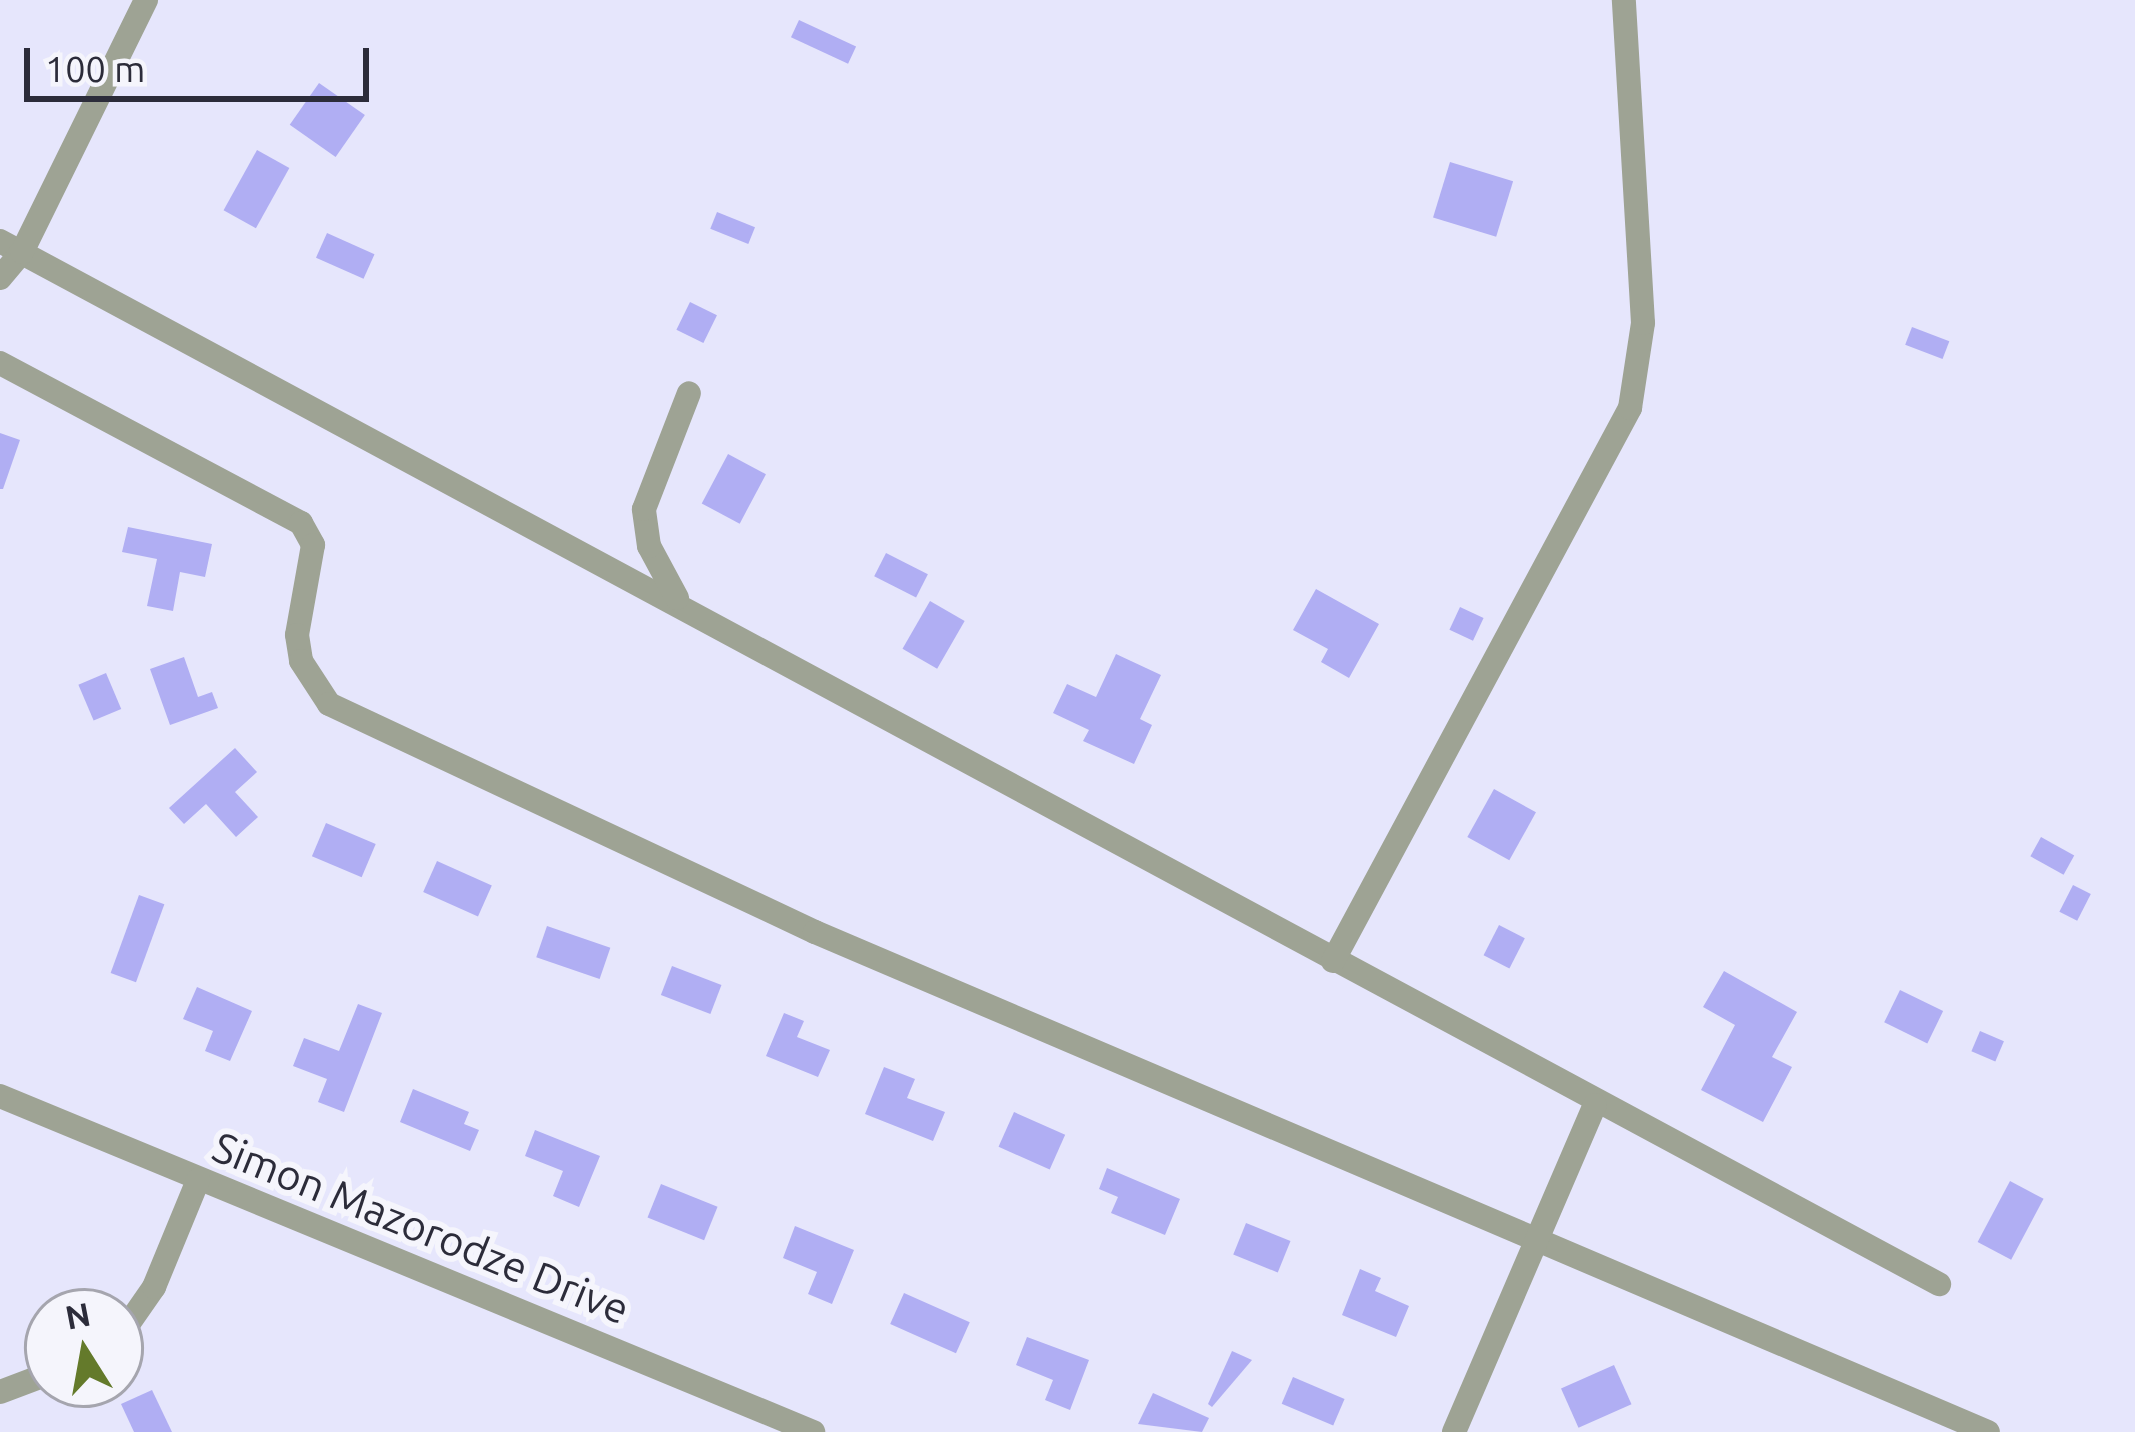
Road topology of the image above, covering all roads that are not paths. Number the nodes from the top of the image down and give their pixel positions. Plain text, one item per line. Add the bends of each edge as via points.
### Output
1 (146, 0) edge
2 (1624, 0) edge
3 (11, 246) edge
4 (0, 278) edge
5 (0, 363) edge
6 (689, 393) dead end
7 (683, 604) junction
8 (1333, 961) junction
9 (0, 1096) edge
10 (1595, 1105) junction
11 (198, 1180) junction
12 (1539, 1244) junction
13 (1939, 1284) dead end
14 (144, 1301) edge
15 (813, 1432) edge
16 (1454, 1432) edge
17 (1988, 1432) edge

1 - 3 street
2 - 8 street via 1642,323 1630,408
3 - 4 street
3 - 7 street
5 - 12 street via 302,523 313,544 297,635 301,661 329,704 815,932
6 - 7 street via 644,509 665,586
7 - 8 street
8 - 10 street
9 - 11 street, Simon Mazorodze Drive
10 - 12 street
10 - 13 street
11 - 14 street
11 - 15 street, Simon Mazorodze Drive
12 - 16 street
12 - 17 street

